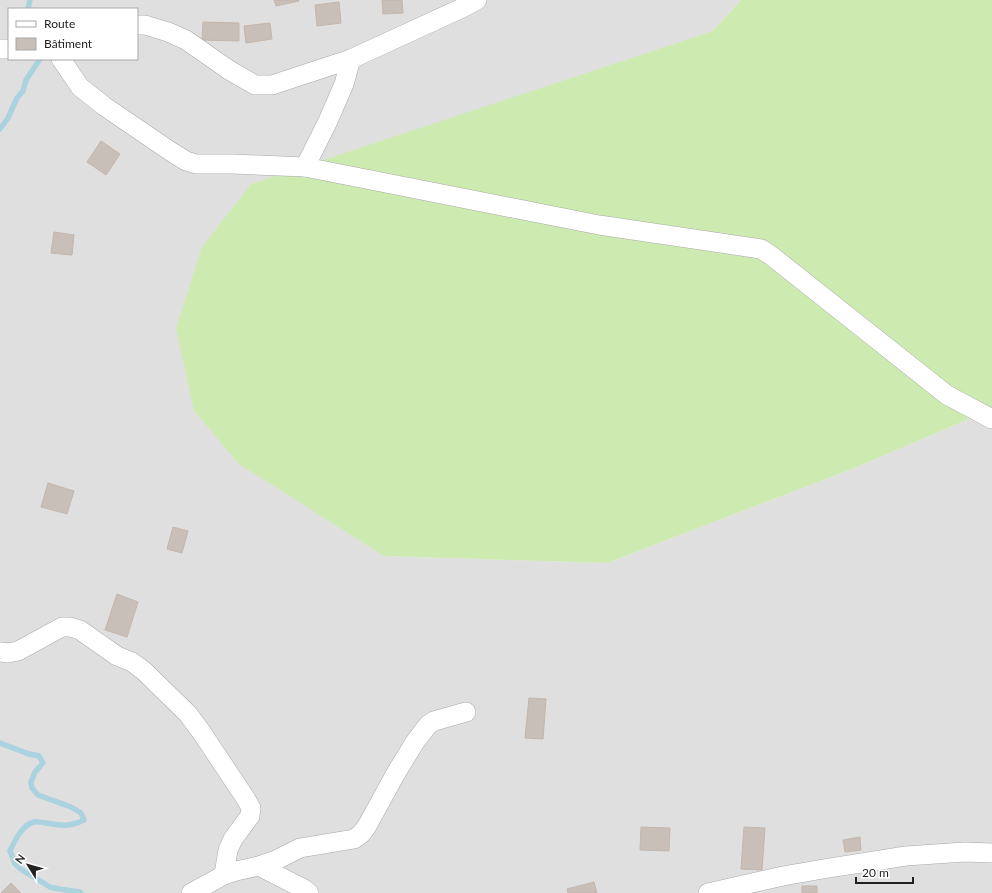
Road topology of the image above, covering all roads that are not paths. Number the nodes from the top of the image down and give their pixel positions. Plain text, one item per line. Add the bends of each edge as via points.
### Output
1 (477, 0) edge
2 (138, 25) edge
3 (351, 59) junction
4 (62, 60) edge
5 (305, 167) junction
6 (992, 419) edge
7 (0, 652) edge
8 (466, 712) dead end
9 (992, 853) edge
10 (259, 866) junction
11 (224, 875) junction
12 (192, 893) edge
13 (309, 893) edge
14 (708, 893) edge

1 - 3 street
2 - 3 street via 168,32 186,40 255,85 272,85
3 - 5 street via 344,84
4 - 5 street via 80,87 186,161 196,164
5 - 6 street via 599,224 761,249 947,395
7 - 11 street via 8,654 18,651 62,627 70,626 80,630 117,656 132,662 188,714 251,808 250,816 228,850
8 - 10 street via 428,725 396,773 367,826 357,837 300,848
9 - 14 street via 906,856 823,868
10 - 11 street
10 - 13 street
11 - 12 street

